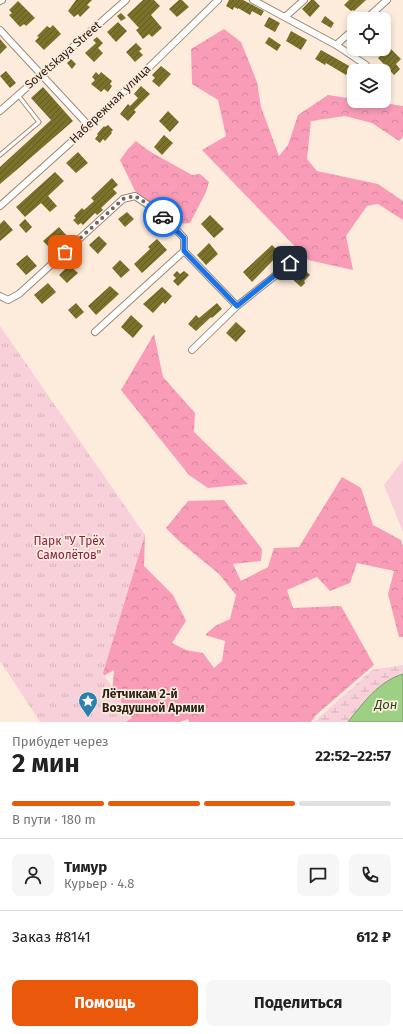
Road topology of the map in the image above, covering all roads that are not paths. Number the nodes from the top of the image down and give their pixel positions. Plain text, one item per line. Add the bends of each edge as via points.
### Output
1 (126, 0) edge
2 (218, 0) edge
3 (253, 0) edge
4 (304, 0) edge
5 (387, 0) edge
6 (374, 12) edge
7 (285, 17) junction
8 (0, 30) edge
9 (347, 35) edge
10 (336, 45) junction
11 (364, 64) edge
12 (42, 74) junction
13 (18, 95) junction
14 (0, 111) edge
15 (89, 126) junction
16 (0, 155) edge
17 (0, 206) edge
18 (184, 251) junction
19 (290, 263) dead end
20 (0, 296) edge
21 (237, 306) junction
22 (95, 332) dead end
23 (192, 350) dead end

1 - 12 street, Sovetskaya Street
2 - 15 street, Набережная улица
3 - 7 street
4 - 7 street
5 - 6 street
7 - 10 street
8 - 12 street
9 - 10 street
10 - 11 street
12 - 13 street, Sovetskaya Street
12 - 15 street
13 - 14 street, Sovetskaya Street
13 - 16 lane via 39,122
15 - 17 street, Набережная улица
18 - 20 street via 184,238 152,207 135,196 123,199 19,294 8,300
18 - 21 street
18 - 22 street
19 - 21 street
21 - 23 street

